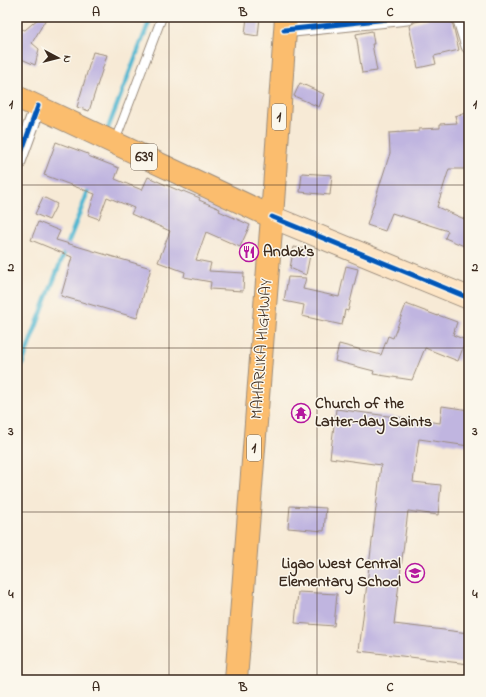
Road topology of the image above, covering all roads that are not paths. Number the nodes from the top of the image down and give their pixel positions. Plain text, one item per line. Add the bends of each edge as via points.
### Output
1 (162, 17) edge
2 (407, 17) edge
3 (460, 17) edge
4 (285, 23) edge
5 (469, 46) edge
6 (17, 97) edge
7 (38, 106) junction
8 (114, 142) junction
9 (17, 164) edge
10 (272, 217) junction
11 (469, 298) edge
12 (236, 680) edge

1 - 8 lane
2 - 4 street
3 - 5 street
4 - 10 main road, MAHARLIKA HIGHWAY / 1
6 - 7 main road, 639
7 - 8 main road, 639
7 - 9 street
8 - 10 main road, 639
10 - 11 street
10 - 12 main road, MAHARLIKA HIGHWAY / 1

